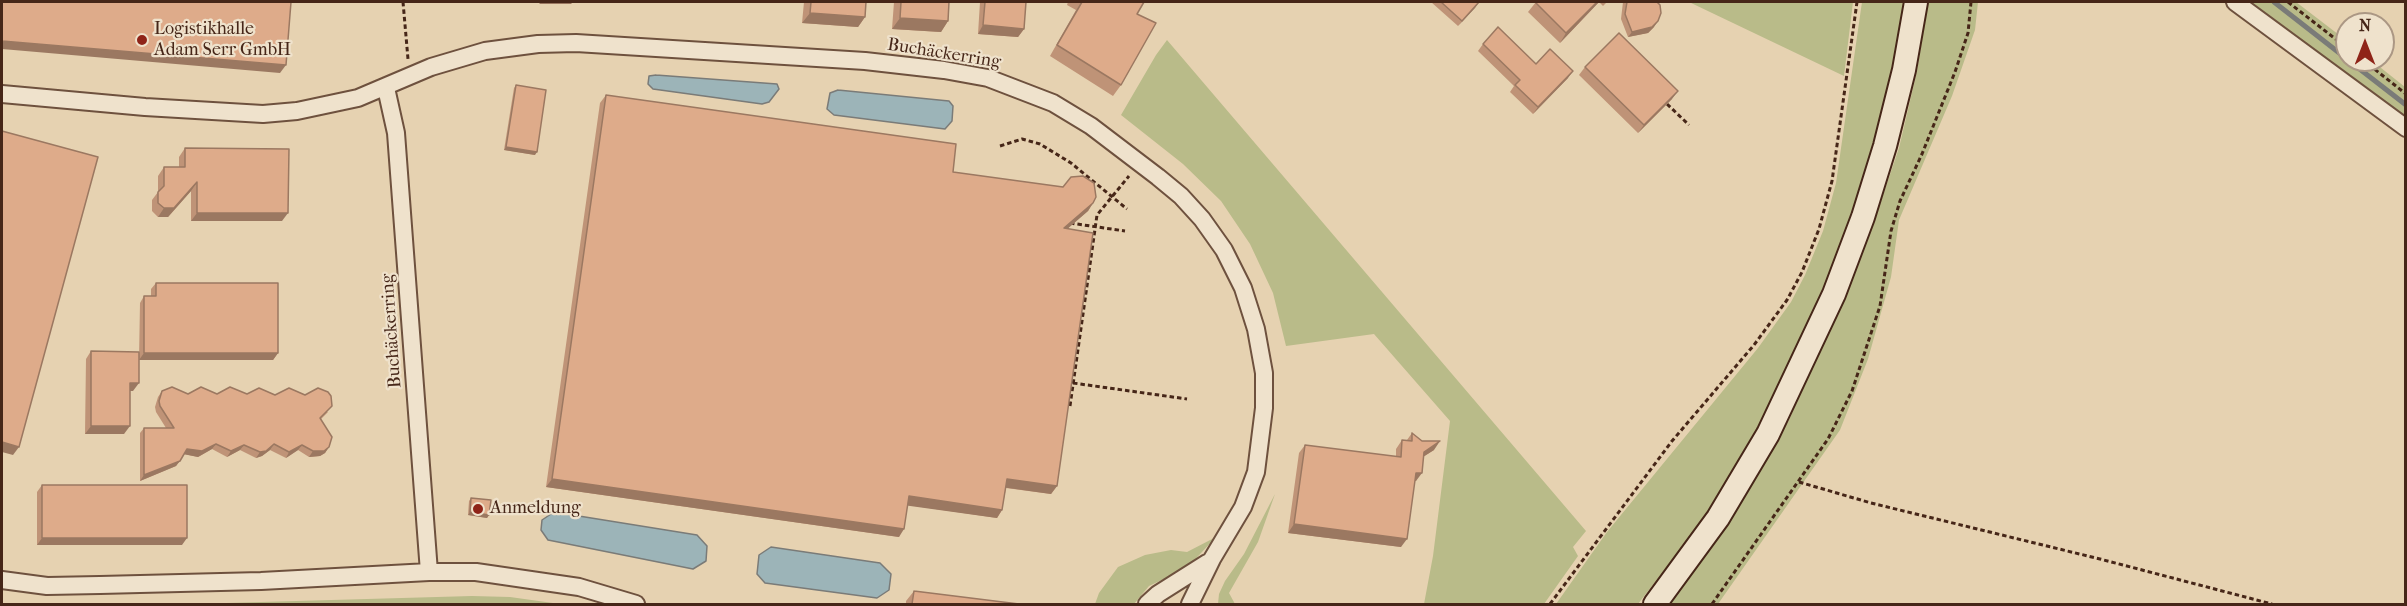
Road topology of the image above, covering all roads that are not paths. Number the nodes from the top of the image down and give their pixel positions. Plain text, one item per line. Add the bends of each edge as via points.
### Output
1 (1916, 2) edge
2 (2235, 2) edge
3 (386, 88) junction
4 (2, 94) edge
5 (2406, 128) edge
6 (1212, 559) junction
7 (429, 572) junction
8 (2, 580) edge
9 (636, 604) edge
10 (1147, 604) edge
11 (1190, 604) edge
12 (1655, 604) edge

1 - 12 main road via 1885,146 1834,294 1768,434 1718,518
2 - 5 street
3 - 4 street, Buchäckerring via 327,106 263,114
3 - 6 street, Buchäckerring via 454,59 506,47 598,44 865,61 944,70 988,78 1053,103 1091,126 1181,196 1224,250 1243,288 1264,373 1262,426 1256,472 1243,507
3 - 7 street, Buchäckerring via 396,133
6 - 10 street, Buchäckerring
6 - 11 street, Buchäckerring
7 - 8 street via 112,585
7 - 9 street via 476,572 538,580

